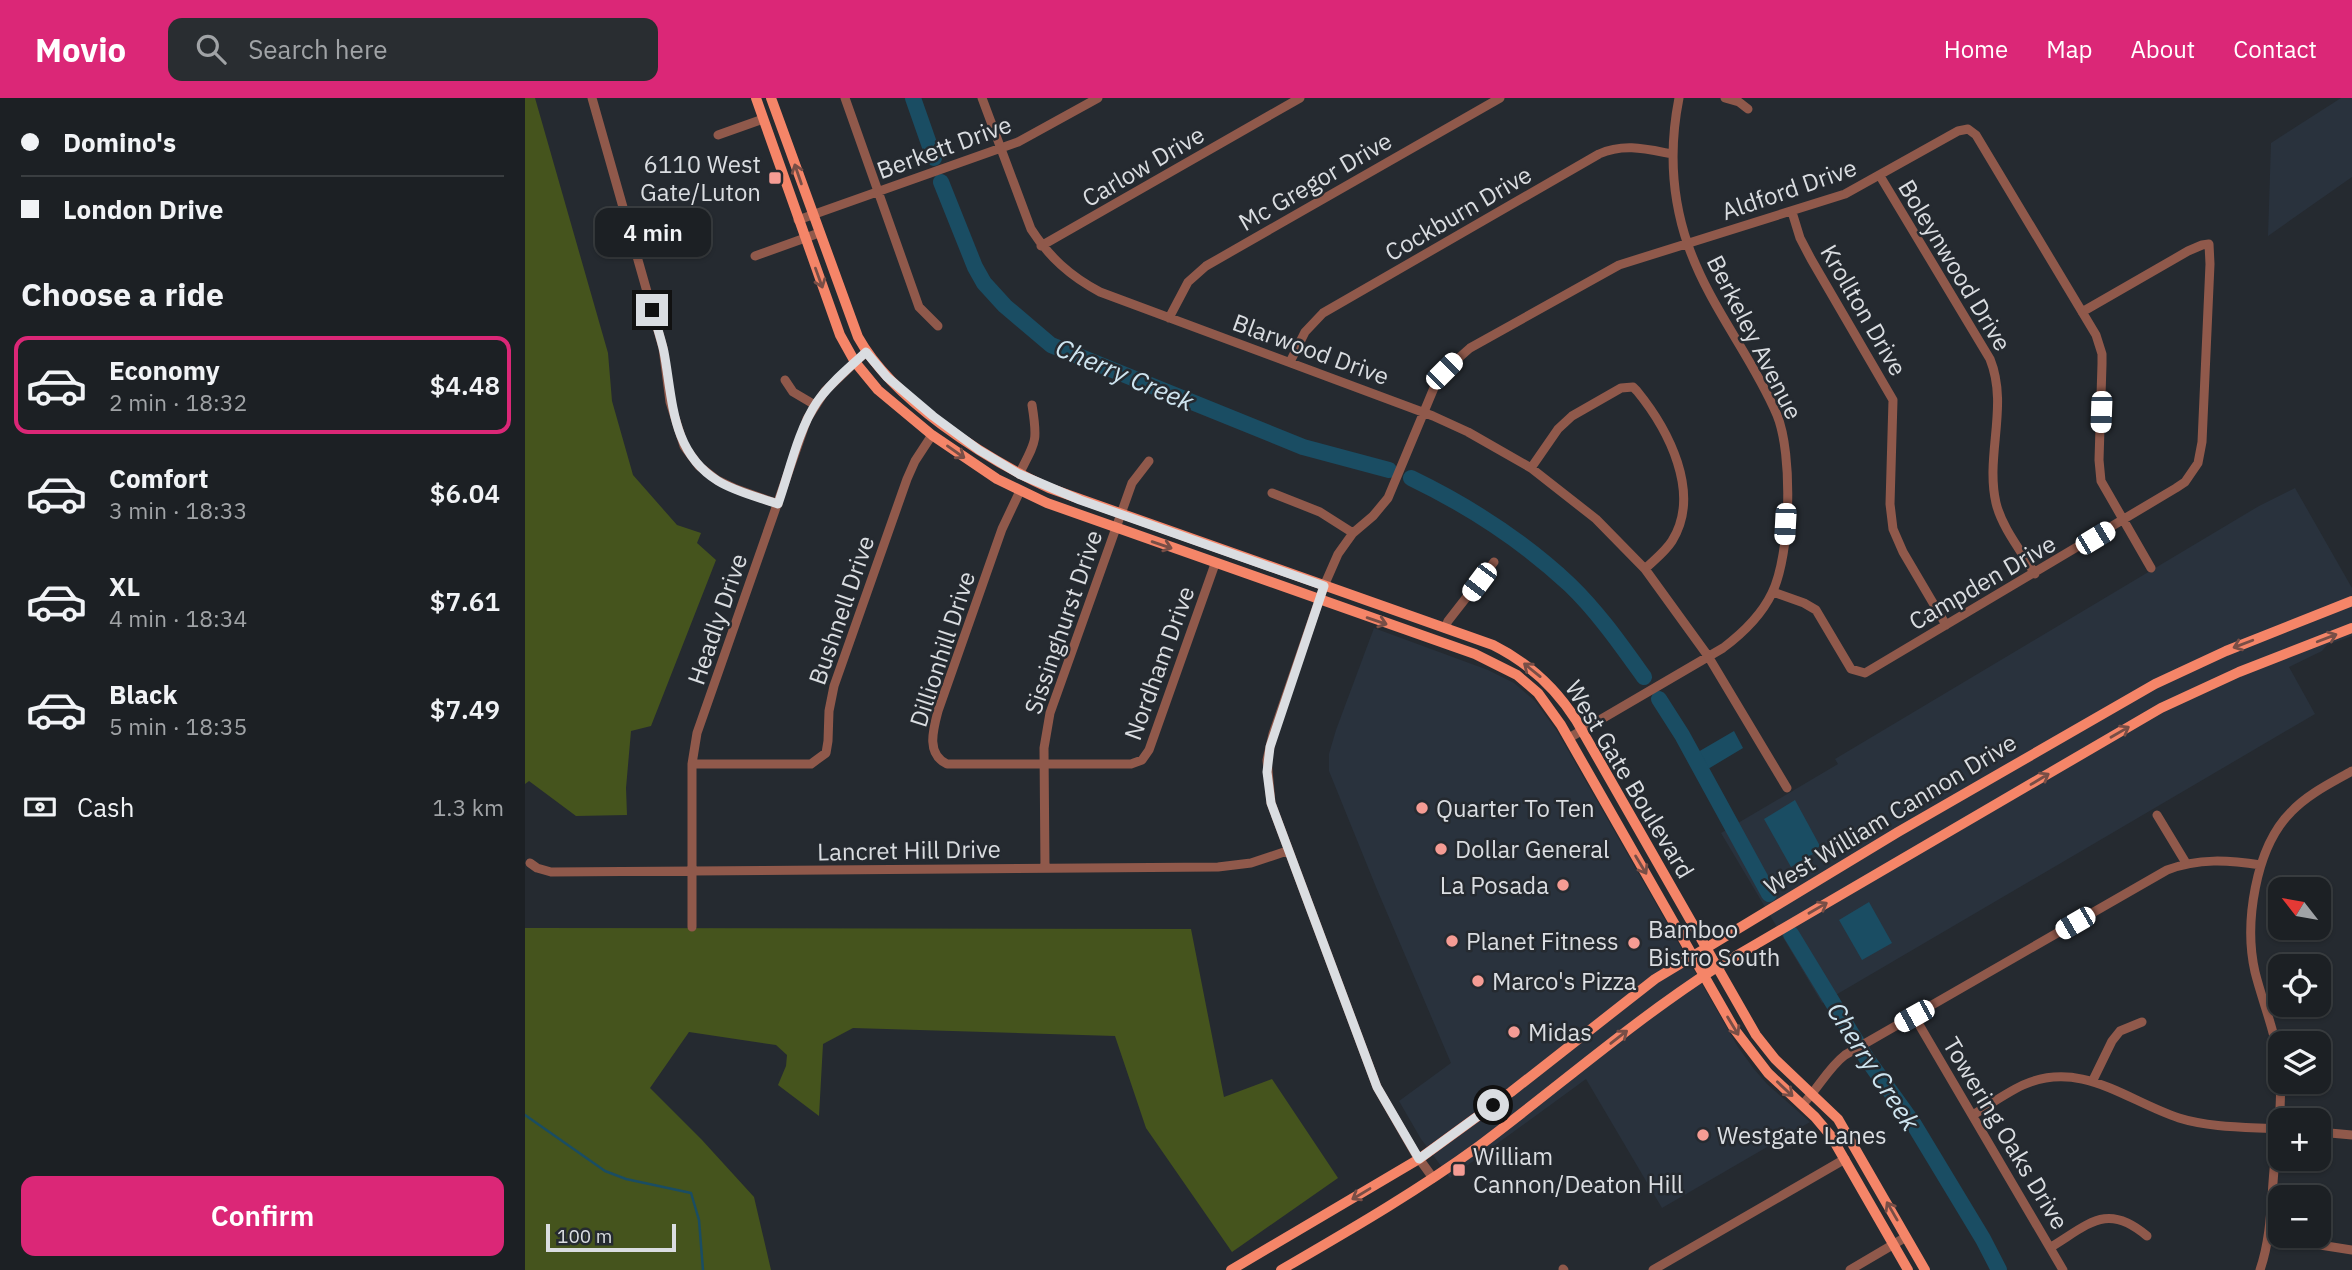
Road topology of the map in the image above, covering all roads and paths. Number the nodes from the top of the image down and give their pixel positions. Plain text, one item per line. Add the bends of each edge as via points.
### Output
1 (592, 98) edge
2 (756, 98) edge
3 (771, 98) edge
4 (845, 98) edge
5 (982, 98) edge
6 (1098, 98) edge
7 (1300, 98) edge
8 (1500, 98) edge
9 (1679, 98) edge
10 (1725, 98) edge
11 (1748, 109) dead end
12 (763, 119) junction
13 (718, 135) dead end
14 (1000, 149) junction
15 (1672, 154) junction
16 (1880, 176) junction
17 (877, 192) junction
18 (1792, 212) junction
19 (812, 215) junction
20 (798, 220) junction
21 (819, 233) junction
22 (804, 238) junction
23 (1688, 243) junction
24 (1041, 246) junction
25 (755, 256) dead end
26 (2082, 312) junction
27 (1169, 318) junction
28 (937, 326) dead end
29 (866, 352) junction
30 (855, 362) junction
31 (1290, 362) junction
32 (785, 380) dead end
33 (815, 405) junction
34 (1032, 405) dead end
35 (1423, 412) junction
36 (932, 435) junction
37 (1149, 461) dead end
38 (1531, 468) junction
39 (1019, 474) junction
40 (1020, 491) junction
41 (1272, 493) dead end
42 (778, 504) junction
43 (1120, 514) junction
44 (2123, 521) junction
45 (1115, 529) junction
46 (1353, 533) junction
47 (1494, 562) dead end
48 (1216, 564) junction
49 (2151, 568) dead end
50 (1645, 569) junction
51 (2035, 574) junction
52 (1324, 586) junction
53 (1773, 592) junction
54 (1319, 601) junction
55 (2352, 601) edge
56 (1946, 625) junction
57 (1445, 628) junction
58 (2352, 628) edge
59 (1708, 656) junction
60 (1582, 730) junction
61 (1569, 738) junction
62 (2049, 745) junction
63 (692, 764) junction
64 (1044, 764) junction
65 (2061, 766) junction
66 (2352, 771) edge
67 (1787, 788) dead end
68 (1631, 815) junction
69 (2157, 815) dead end
70 (1617, 825) junction
71 (1287, 851) junction
72 (530, 863) dead end
73 (2186, 863) junction
74 (2261, 865) junction
75 (1045, 869) junction
76 (691, 872) junction
77 (692, 927) dead end
78 (1706, 947) junction
79 (1693, 955) junction
80 (1717, 967) junction
81 (1705, 975) junction
82 (1914, 1016) junction
83 (2142, 1022) dead end
84 (1572, 1043) junction
85 (1589, 1061) junction
86 (2094, 1080) junction
87 (1813, 1094) junction
88 (1802, 1105) junction
89 (2280, 1108) edge
90 (1973, 1115) junction
91 (2268, 1128) edge
92 (2331, 1133) edge
93 (2352, 1135) edge
94 (1419, 1159) junction
95 (1845, 1159) junction
96 (1433, 1178) junction
97 (2147, 1236) dead end
98 (1906, 1237) junction
99 (2268, 1241) edge
100 (1894, 1244) junction
101 (2051, 1247) junction
102 (2331, 1247) edge
103 (2352, 1250) edge
104 (1231, 1270) edge
105 (1281, 1270) edge
106 (1653, 1270) edge
107 (1850, 1270) edge
108 (1908, 1270) edge
109 (1926, 1270) edge
110 (2063, 1270) edge
111 (2260, 1270) edge

1 - 42 street via 663,348 670,402 684,446 717,480
2 - 12 main road, West Gate Boulevard
19 -> 3 main road, West Gate Boulevard
4 - 17 street
5 - 14 street, Blarwood Drive
6 - 14 street, Berkett Drive
7 - 24 street, Carlow Drive
8 - 27 street, Mc Gregor Drive via 1206,266 1188,282
9 - 15 street, Berkeley Avenue
10 - 11 street
12 - 13 street
12 - 20 main road, West Gate Boulevard
14 - 17 street, Berkett Drive
14 - 24 street, Blarwood Drive
15 - 23 street, Berkeley Avenue
15 - 31 street, Cockburn Drive via 1632,147 1599,154 1323,313 1305,332
16 - 18 street, Aldford Drive
16 - 26 street, Aldford Drive via 1963,128 1972,131
16 - 51 street, Boleynwood Drive via 1995,370 1999,396 1993,484 1997,505
17 - 19 street, Berkett Drive
17 - 28 street via 919,307
18 - 23 street, Aldford Drive
18 - 56 street, Krollton Drive via 1805,248 1893,400 1893,529
19 - 20 street, Berkett Drive
19 - 21 main road, West Gate Boulevard
20 - 22 main road, West Gate Boulevard
21 - 22 street
21 - 29 main road, West Gate Boulevard
22 - 25 street
22 -> 30 main road, West Gate Boulevard via 840,335
23 - 35 street, Aldford Drive via 1619,265 1470,348 1444,371
23 - 53 street, Berkeley Avenue via 1710,297 1782,427 1785,533
24 - 27 street, Blarwood Drive via 1084,283
26 - 44 street, Aldford Drive via 2102,355 2099,471
26 - 44 street, Campden Drive via 2188,251 2209,244 2198,463 2185,482
27 - 31 street, Blarwood Drive
29 - 30 street, Headly Drive
29 - 39 main road, West Gate Boulevard via 887,377 943,424
30 - 33 street, Headly Drive
30 - 36 main road, West Gate Boulevard via 878,390
31 - 35 street, Blarwood Drive
32 - 33 street via 793,392
33 - 42 street, Headly Drive
34 - 39 street via 1037,434
35 - 38 street, Blarwood Drive
35 - 46 street, Aldford Drive via 1388,498
36 -> 40 main road, West Gate Boulevard
36 - 63 street, Bushnell Drive via 907,479 834,686 826,753 811,764
37 - 43 street, Sissinghurst Drive via 1132,483
38 - 50 street, Blarwood Drive via 1596,519
38 - 50 street via 1557,429 1573,416 1621,388 1633,387 1666,437 1682,480 1682,512 1675,535
39 - 43 main road, West Gate Boulevard
40 - 45 main road, West Gate Boulevard
40 - 64 street, Dillionhill Drive via 943,695 933,747 942,762 953,765
41 - 46 street via 1319,512
42 - 63 street, Headly Drive via 698,733
43 - 45 street, Sissinghurst Drive
43 - 52 main road, West Gate Boulevard
44 - 49 street, Aldford Drive
44 - 51 street, Campden Drive
45 -> 48 main road, West Gate Boulevard
45 - 64 street, Sissinghurst Drive via 1051,713
46 - 52 street, Aldford Drive
47 - 57 street
48 - 54 main road, West Gate Boulevard
48 - 64 street, Nordham Drive via 1146,756 1131,764
50 - 59 street, Blarwood Drive
51 - 56 street, Campden Drive
52 - 54 street, Aldford Drive
52 - 57 main road, West Gate Boulevard
53 - 56 street, Campden Drive via 1816,611 1851,669 1861,673
53 - 59 street, Berkeley Avenue via 1748,628
54 -> 61 main road, West Gate Boulevard via 1496,663 1538,693
54 - 71 street, Aldford Drive via 1268,760 1271,803
55 -> 62 main road, West William Cannon Drive via 2197,663
60 -> 57 main road, West Gate Boulevard via 1564,701 1528,666 1493,645
65 -> 58 main road, West William Cannon Drive via 2201,689
59 - 60 street, Berkeley Avenue
59 - 67 street, Blarwood Drive
60 - 61 street, Berkeley Avenue
60 - 68 main road, West Gate Boulevard
61 - 70 main road, West Gate Boulevard
62 - 65 main road
62 - 78 main road, West William Cannon Drive
63 - 76 street, Headly Drive
64 - 75 street, Sissinghurst Drive
80 -> 65 main road, West William Cannon Drive
66 - 74 street via 2289,813
68 - 70 main road
68 - 78 main road, West Gate Boulevard
69 - 73 street
70 -> 79 main road, West Gate Boulevard
71 - 75 street, Lancret Hill Drive via 1238,866
71 - 94 street, Aldford Drive via 1377,1087
72 - 76 street, Lancret Hill Drive via 551,872
73 - 74 street via 2224,860
73 - 82 street
74 - 89 street via 2252,918 2252,953 2278,1053
75 - 76 street, Lancret Hill Drive
76 - 77 street, Headly Drive
78 - 79 main road, West William Cannon Drive
78 - 80 main road, West Gate Boulevard
79 - 81 main road, West Gate Boulevard
79 - 84 main road, West William Cannon Drive
80 - 81 main road, West William Cannon Drive
80 - 87 main road, West Gate Boulevard via 1761,1042
85 -> 81 main road, West William Cannon Drive
81 -> 88 main road, West Gate Boulevard via 1755,1058
82 - 87 street via 1839,1059
82 - 90 street, Towering Oaks Drive
83 - 86 street via 2120,1031
84 - 85 main road
84 - 94 main road, West William Cannon Drive
85 - 96 main road, West William Cannon Drive
86 - 90 street via 2071,1076 2039,1079
86 - 91 street via 2187,1120
87 - 88 street
98 -> 87 main road, West Gate Boulevard via 1838,1119
88 - 95 main road, West Gate Boulevard via 1824,1126
90 - 101 street, Towering Oaks Drive
92 - 93 street
94 - 96 street, Aldford Drive
94 -> 104 main road, West William Cannon Drive
95 - 100 main road, West Gate Boulevard
95 - 106 street
96 - 105 main road, West William Cannon Drive
97 - 101 street via 2112,1217
98 - 100 street
98 - 109 main road, West Gate Boulevard
99 - 111 street
100 - 107 street
100 - 108 main road, West Gate Boulevard
101 - 110 street, Towering Oaks Drive
102 - 103 street

